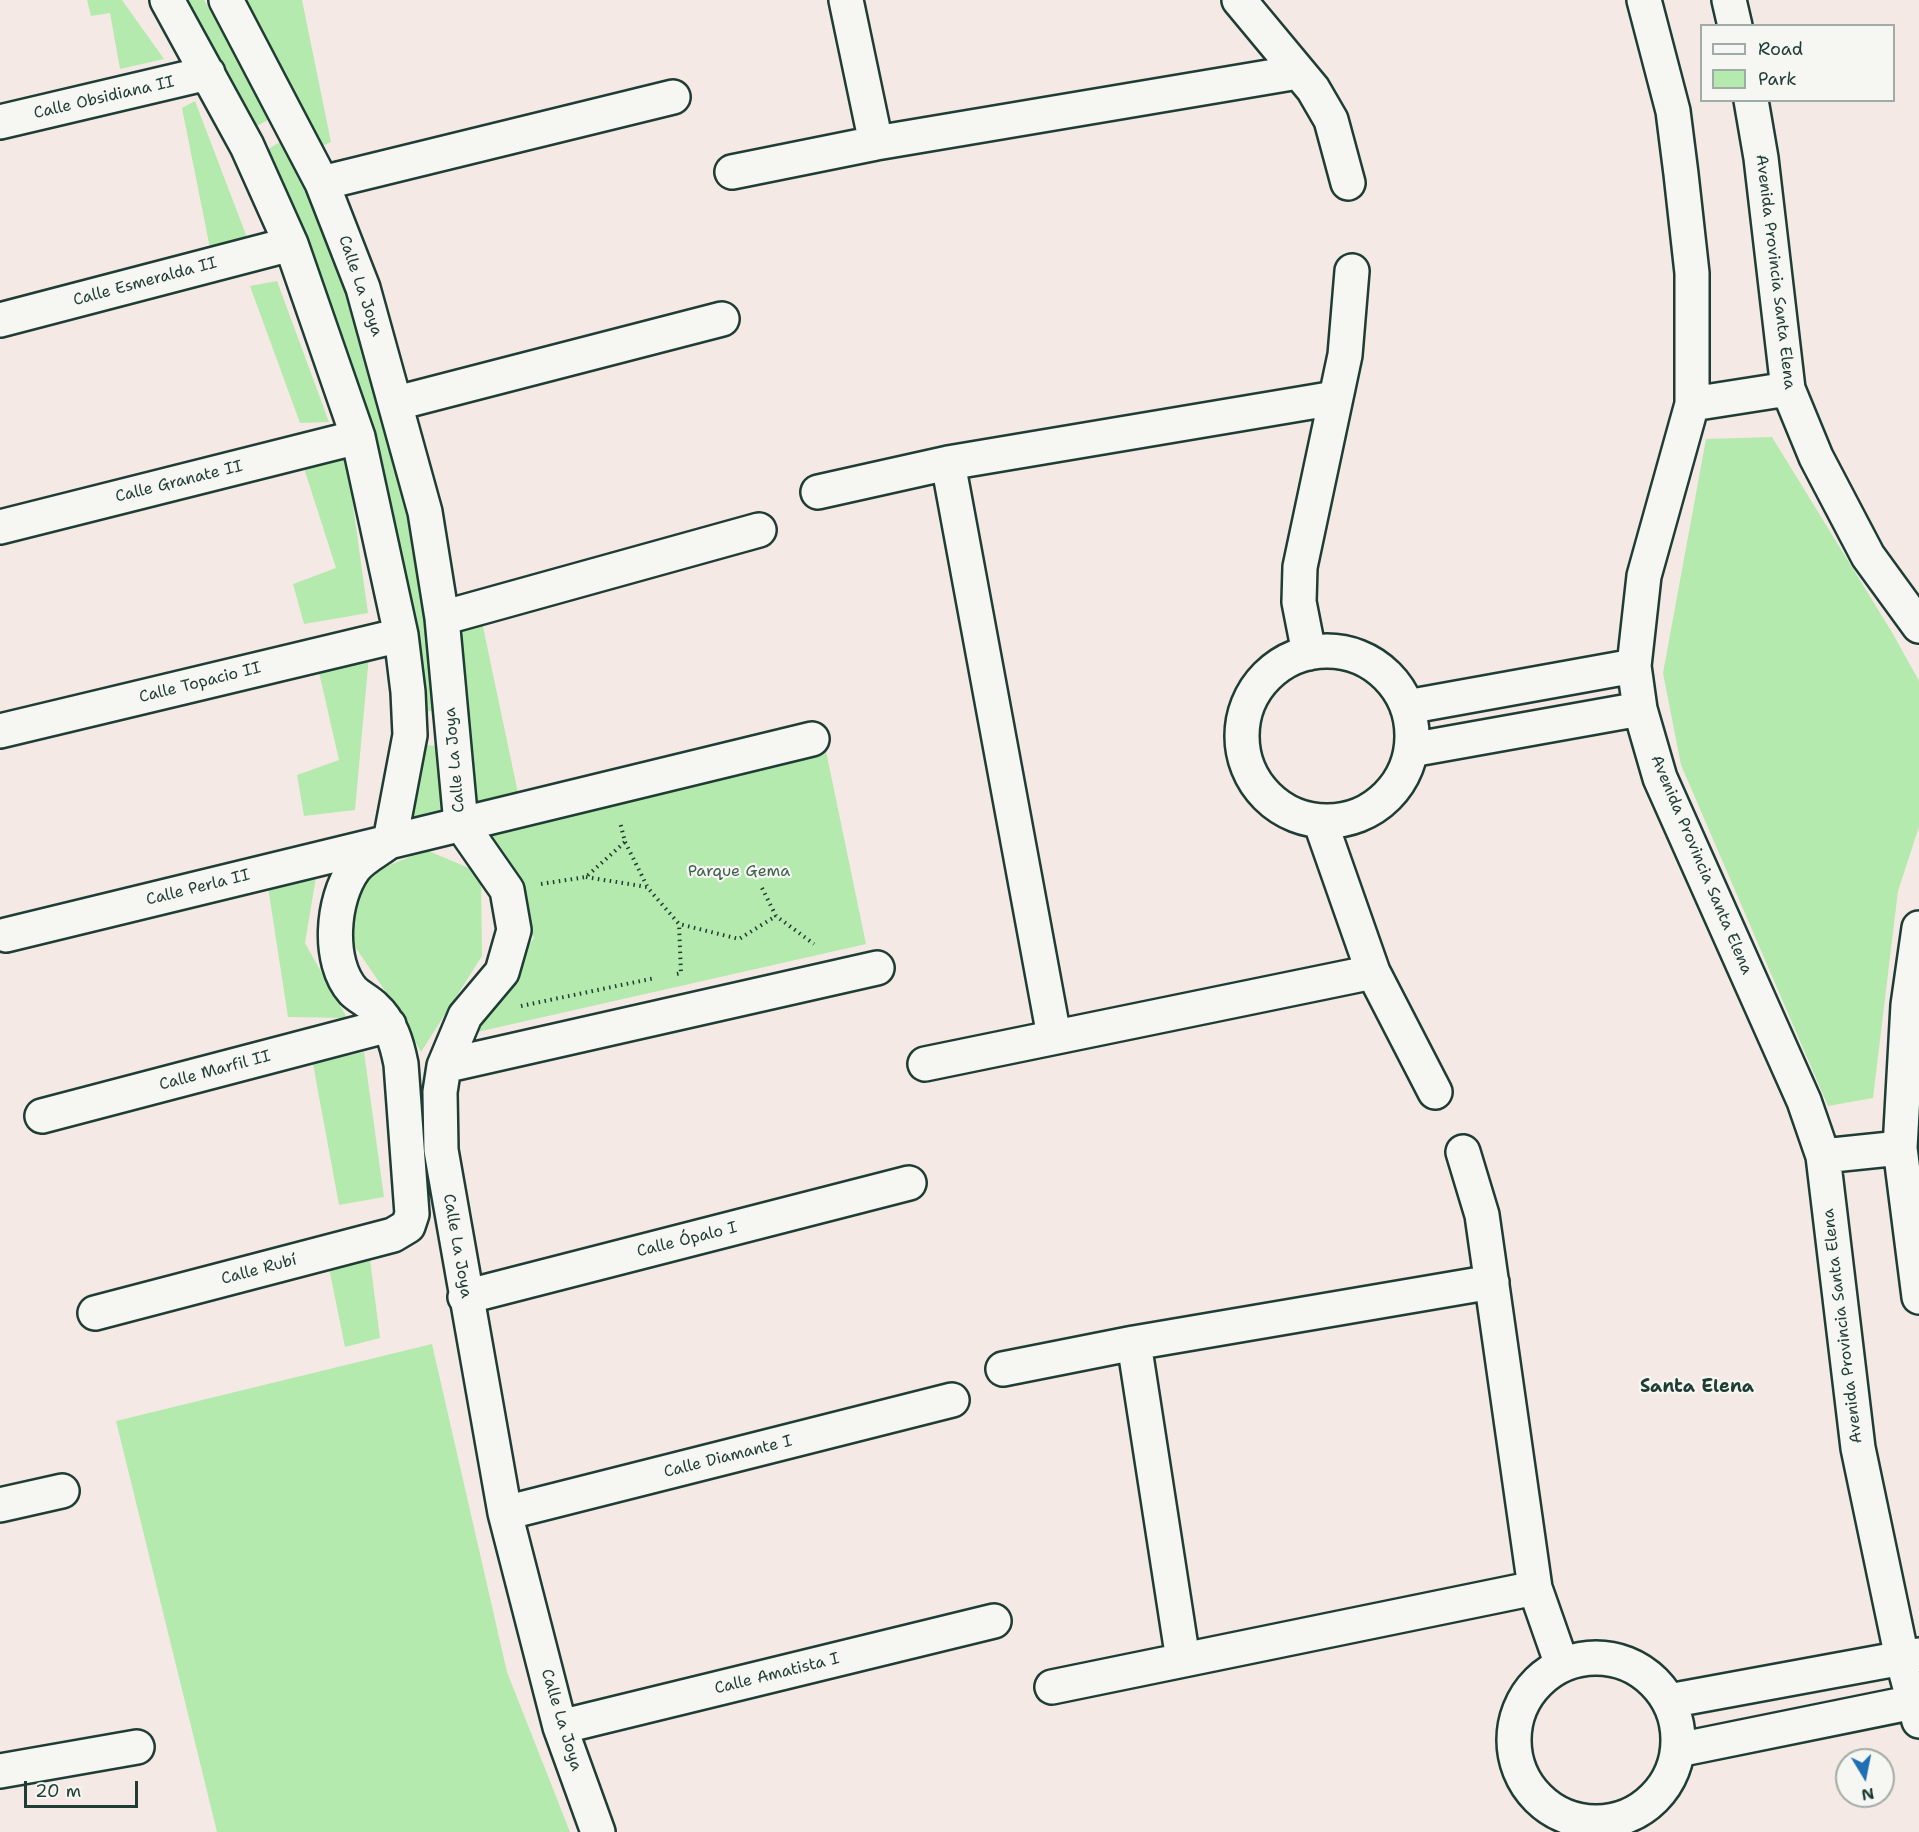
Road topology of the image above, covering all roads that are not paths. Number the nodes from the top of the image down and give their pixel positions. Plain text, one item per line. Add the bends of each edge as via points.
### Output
1 (166, 0) edge
2 (226, 0) edge
3 (846, 0) edge
4 (1239, 0) edge
5 (1644, 0) edge
6 (1729, 0) edge
7 (1735, 24) edge
8 (1298, 72) junction
9 (208, 73) junction
10 (674, 97) dead end
11 (1751, 102) edge
12 (0, 122) edge
13 (294, 124) junction
14 (876, 143) junction
15 (247, 146) junction
16 (732, 171) dead end
17 (322, 183) junction
18 (1348, 183) dead end
19 (291, 244) junction
20 (1352, 271) dead end
21 (722, 319) dead end
22 (0, 320) edge
23 (1788, 389) junction
24 (1335, 398) junction
25 (397, 403) junction
26 (1692, 404) junction
27 (358, 437) junction
28 (948, 463) junction
29 (818, 492) dead end
30 (0, 527) edge
31 (759, 530) dead end
32 (442, 618) junction
33 (1919, 626) edge
34 (401, 635) junction
35 (1309, 652) junction
36 (1634, 666) junction
37 (1407, 707) junction
38 (1640, 710) junction
39 (453, 730) junction
40 (0, 731) edge
41 (410, 735) junction
42 (812, 739) dead end
43 (1411, 750) junction
44 (1320, 821) junction
45 (461, 824) junction
46 (390, 842) junction
47 (1919, 928) edge
48 (6, 935) dead end
49 (877, 968) dead end
50 (1373, 972) junction
51 (389, 1026) junction
52 (1054, 1036) junction
53 (925, 1064) dead end
54 (444, 1066) junction
55 (1435, 1092) dead end
56 (42, 1116) dead end
57 (1900, 1148) junction
58 (1463, 1152) dead end
59 (1823, 1156) junction
60 (909, 1183) dead end
61 (1492, 1282) junction
62 (1919, 1296) edge
63 (465, 1297) junction
64 (95, 1313) dead end
65 (1134, 1343) junction
66 (1003, 1369) dead end
67 (952, 1400) dead end
68 (62, 1491) dead end
69 (0, 1505) edge
70 (505, 1514) junction
71 (1535, 1588) junction
72 (994, 1621) dead end
73 (1910, 1657) edge
74 (1183, 1660) junction
75 (1562, 1665) junction
76 (1052, 1687) dead end
77 (1669, 1701) junction
78 (1917, 1708) edge
79 (560, 1726) junction
80 (137, 1747) dead end
81 (1678, 1750) junction
82 (0, 1771) edge
83 (1608, 1827) edge
84 (598, 1832) edge

1 - 9 street
2 - 13 street, Calle La Joya
3 - 14 street
4 - 8 street
5 - 26 street, Avenida Provincia Santa Elena via 1673,111 1680,163 1692,273
6 - 7 street
8 - 14 street
8 - 18 street via 1331,120
9 - 12 street, Calle Obsidiana II
9 - 15 street
10 - 17 street
11 - 23 street, Avenida Provincia Santa Elena
13 - 15 street
13 - 17 street, Calle La Joya
14 - 16 street
15 - 19 street
17 - 25 street, Calle La Joya via 363,288
19 - 22 street, Calle Esmeralda II
19 - 27 street
20 - 24 street via 1345,355
21 - 25 street
23 - 26 street
23 - 33 street, Avenida Provincia Santa Elena via 1816,457 1868,556
24 - 28 street
24 - 35 street via 1300,567 1299,602
25 - 32 street, Calle La Joya via 425,512
26 - 36 street, Avenida Provincia Santa Elena via 1644,576
27 - 30 street, Calle Granate II
27 - 34 street
28 - 29 street
28 - 52 street
31 - 32 street
32 - 39 street, Calle La Joya
34 - 40 street, Calle Topacio II
34 - 41 street
35 - 37 street via 1357,656 1378,668 1395,685
35 - 44 street via 1283,663 1262,679 1248,702 1241,729 1243,756 1253,781 1271,801 1294,815
36 - 37 street
36 - 38 street, Avenida Provincia Santa Elena
37 - 43 street
38 - 43 street
38 - 59 street, Avenida Provincia Santa Elena via 1660,778 1804,1101
39 - 41 street
39 - 45 street, Calle La Joya
41 - 46 street
42 - 45 street, Calle Perla II
43 - 44 street via 1403,774 1389,795 1346,820
44 - 50 street
45 - 46 street, Calle Perla II
45 - 54 street, Calle La Joya via 507,890 514,930 502,972 465,1016
46 - 48 street, Calle Perla II
46 - 51 street via 354,868 336,912 335,939 339,962 352,990 376,1008
47 - 57 street via 1908,1005
49 - 54 street
50 - 52 street
50 - 55 street
51 - 56 street, Calle Marfil II
51 - 64 street, Calle Rubí via 401,1064 412,1214 408,1226 393,1235
52 - 53 street
54 - 63 street, Calle La Joya via 440,1092 441,1150
57 - 59 street
57 - 62 street
58 - 61 street via 1482,1215
59 - 73 street, Avenida Provincia Santa Elena via 1858,1448
60 - 63 street, Calle Ópalo I
61 - 65 street
61 - 71 street
63 - 70 street, Calle La Joya
65 - 66 street
65 - 74 street
67 - 70 street, Calle Diamante I
68 - 69 street
70 - 79 street, Calle La Joya
71 - 74 street
71 - 75 street
72 - 79 street, Calle Amatista I
73 - 77 street
73 - 78 street, Avenida Provincia Santa Elena
74 - 76 street
75 - 77 street via 1586,1658 1611,1659 1634,1667 1655,1682
75 - 83 street via 1540,1679 1524,1700 1515,1724 1514,1750 1521,1775 1535,1797 1556,1812
77 - 81 street via 1678,1725
78 - 81 street
79 - 84 street, Calle La Joya
80 - 82 street
81 - 83 street via 1670,1777 1655,1799

